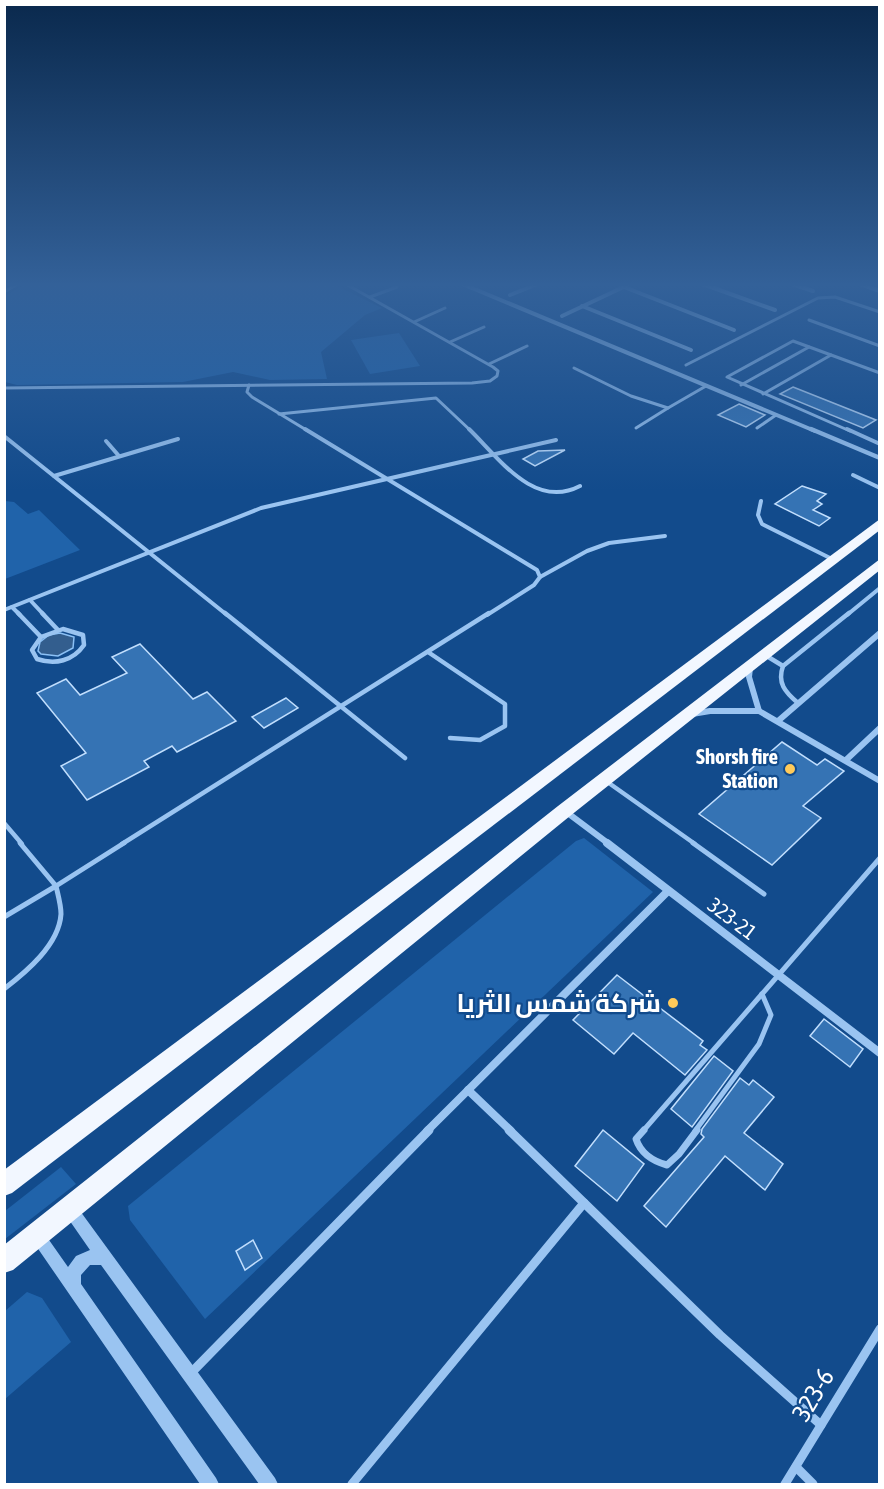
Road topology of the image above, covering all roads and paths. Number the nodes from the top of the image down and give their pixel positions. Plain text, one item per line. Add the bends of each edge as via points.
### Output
1 (469, 352) edge
2 (513, 352) edge
3 (626, 352) edge
4 (711, 352) edge
5 (769, 352) edge
6 (800, 352) edge
7 (824, 352) edge
8 (831, 355) junction
9 (489, 364) junction
10 (686, 365) dead end
11 (574, 368) dead end
12 (879, 373) edge
13 (249, 385) junction
14 (741, 385) junction
15 (706, 386) junction
16 (4, 388) edge
17 (763, 394) junction
18 (668, 408) junction
19 (279, 414) junction
20 (776, 415) junction
21 (636, 428) dead end
22 (757, 428) dead end
23 (4, 436) edge
24 (178, 439) dead end
25 (556, 440) dead end
26 (106, 441) dead end
27 (879, 444) edge
28 (497, 453) junction
29 (119, 456) junction
30 (879, 458) edge
31 (853, 475) dead end
32 (54, 476) junction
33 (388, 478) junction
34 (580, 486) dead end
35 (879, 488) edge
36 (761, 501) dead end
37 (879, 523) edge
38 (665, 536) dead end
39 (149, 551) junction
40 (832, 559) junction
41 (879, 563) edge
42 (540, 577) junction
43 (879, 588) edge
44 (30, 600) junction
45 (12, 607) junction
46 (4, 610) edge
47 (58, 630) junction
48 (879, 633) edge
49 (41, 637) junction
50 (428, 652) junction
51 (758, 660) junction
52 (783, 666) junction
53 (798, 704) junction
54 (340, 707) junction
55 (759, 711) junction
56 (690, 714) junction
57 (778, 721) junction
58 (879, 728) edge
59 (450, 738) dead end
60 (405, 758) dead end
61 (846, 760) junction
62 (604, 780) junction
63 (879, 780) edge
64 (564, 811) junction
65 (4, 823) edge
66 (879, 858) edge
67 (56, 886) junction
68 (668, 891) junction
69 (764, 894) dead end
70 (4, 917) edge
71 (778, 975) junction
72 (4, 988) edge
73 (762, 993) junction
74 (879, 1053) edge
75 (468, 1090) junction
76 (4, 1185) edge
77 (584, 1203) junction
78 (70, 1209) junction
79 (37, 1235) junction
80 (107, 1260) junction
81 (4, 1261) edge
82 (74, 1288) junction
83 (879, 1329) edge
84 (189, 1375) junction
85 (821, 1425) junction
86 (796, 1467) junction
87 (210, 1485) edge
88 (269, 1485) edge
89 (352, 1485) edge
90 (785, 1485) edge
91 (813, 1485) edge

1 - 9 lane
2 - 9 lane
3 - 15 street
4 - 10 lane
5 - 14 lane via 727,376
6 - 14 lane
7 - 8 lane
8 - 12 lane
8 - 17 lane
9 - 13 lane via 498,371 497,376 483,382
11 - 18 lane via 631,396
13 - 16 lane
13 - 19 lane via 247,392 252,398
14 - 17 lane
15 - 18 lane
15 - 20 street
17 - 27 lane
18 - 21 lane
19 - 28 lane via 431,397 441,400
19 - 33 lane
20 - 22 lane
20 - 30 street
23 - 32 lane
24 - 29 lane
25 - 28 lane
26 - 29 lane
28 - 33 lane
28 - 34 lane via 530,487 540,492 559,495
29 - 32 lane
31 - 35 lane
32 - 39 lane
33 - 39 lane via 261,508
33 - 42 lane via 537,570
36 - 40 lane via 758,515 762,524
37 - 40 highway
38 - 42 lane via 609,543
39 - 44 lane
39 - 54 lane
40 - 76 highway
41 - 51 highway
42 - 50 lane via 534,585
43 - 52 lane
44 - 45 lane
44 - 47 lane
45 - 46 lane
45 - 49 lane
47 - 49 lane
47 - 49 lane via 78,632 85,640 81,651 51,663 37,659 32,650
48 - 53 street
50 - 54 lane
50 - 59 lane via 505,704 505,726 480,740
51 - 52 lane
51 - 55 street via 749,677
51 - 56 highway
52 - 53 lane via 778,676 780,683
53 - 57 street
54 - 60 lane
54 - 67 lane
55 - 56 street
55 - 57 street
56 - 62 highway
57 - 61 street
58 - 61 street
61 - 63 street
62 - 64 highway
62 - 69 lane
64 - 68 street, 323-21
64 - 78 highway
65 - 67 lane
66 - 71 lane
67 - 70 lane
67 - 72 lane via 61,917 50,940 23,976
68 - 71 street, 323-21
68 - 75 street
71 - 73 lane
71 - 74 street, 323-21
73 - 73 lane via 636,1139 638,1150 654,1162 667,1165 679,1154 759,1044 771,1015
75 - 77 street
75 - 84 street
77 - 85 street via 720,1335
77 - 89 street
78 - 79 highway
78 - 80 street
79 - 81 highway
79 - 82 street
80 - 82 street via 86,1258 74,1272
80 - 84 street
82 - 87 street
83 - 85 street, 323-6
84 - 88 street
85 - 86 street, 323-6
86 - 90 street, 323-6
86 - 91 street

